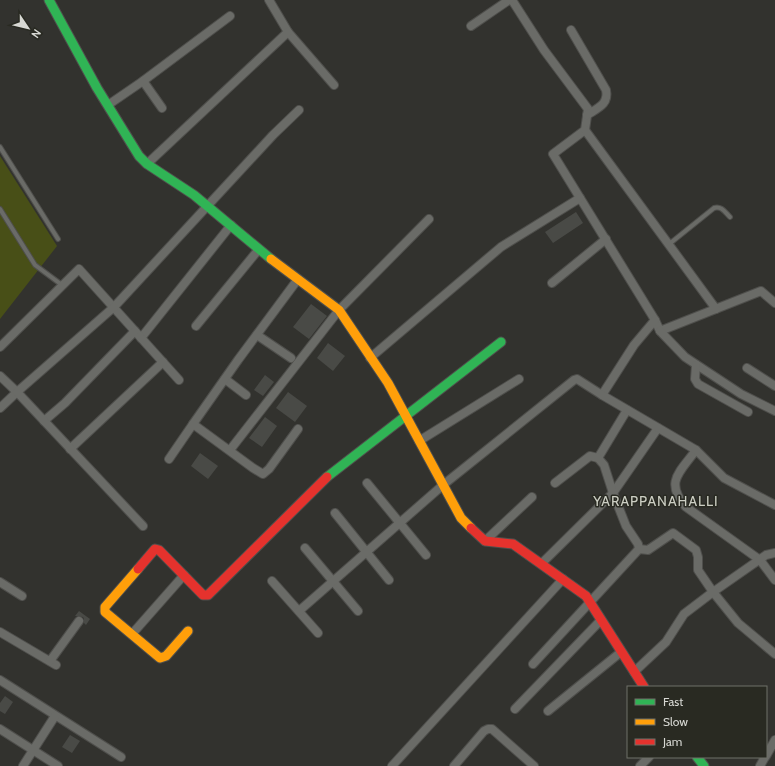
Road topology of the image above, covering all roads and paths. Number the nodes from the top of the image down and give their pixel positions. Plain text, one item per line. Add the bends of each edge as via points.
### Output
1 (49, 0) edge
2 (269, 0) edge
3 (509, 0) edge
4 (512, 0) edge
5 (230, 16) dead end
6 (471, 26) dead end
7 (571, 30) dead end
8 (288, 32) junction
9 (143, 81) junction
10 (334, 86) dead end
11 (108, 105) junction
12 (162, 108) dead end
13 (299, 110) dead end
14 (587, 115) junction
15 (585, 130) junction
16 (0, 148) edge
17 (147, 164) junction
18 (580, 198) junction
19 (207, 206) junction
20 (0, 209) edge
21 (730, 217) dead end
22 (429, 219) dead end
23 (231, 225) junction
24 (58, 239) dead end
25 (606, 240) junction
26 (668, 245) junction
27 (259, 249) junction
28 (298, 279) junction
29 (552, 283) dead end
30 (63, 286) junction
31 (775, 303) edge
32 (114, 307) junction
33 (339, 310) junction
34 (716, 310) junction
35 (655, 320) junction
36 (196, 326) dead end
37 (135, 331) junction
38 (660, 331) junction
39 (258, 335) junction
40 (141, 338) junction
41 (501, 342) dead end
42 (0, 347) edge
43 (291, 358) dead end
44 (370, 358) junction
45 (163, 362) junction
46 (696, 365) junction
47 (747, 368) dead end
48 (0, 376) edge
49 (225, 379) junction
50 (519, 379) dead end
51 (180, 380) dead end
52 (775, 386) edge
53 (17, 392) junction
54 (246, 395) dead end
55 (602, 395) junction
56 (0, 408) edge
57 (774, 408) edge
58 (627, 410) junction
59 (748, 412) dead end
60 (405, 415) junction
61 (44, 421) junction
62 (193, 424) junction
63 (658, 428) junction
64 (298, 429) dead end
65 (419, 441) junction
66 (70, 449) junction
67 (230, 450) junction
68 (696, 450) junction
69 (598, 458) junction
70 (169, 459) dead end
71 (367, 483) dead end
72 (555, 483) dead end
73 (443, 485) junction
74 (613, 493) junction
75 (532, 497) dead end
76 (775, 506) edge
77 (335, 513) dead end
78 (400, 523) junction
79 (143, 526) dead end
80 (485, 541) junction
81 (305, 548) dead end
82 (639, 549) junction
83 (367, 552) junction
84 (775, 553) edge
85 (426, 555) dead end
86 (760, 560) junction
87 (542, 564) junction
88 (184, 575) junction
89 (562, 579) junction
90 (389, 580) dead end
91 (775, 580) edge
92 (272, 581) dead end
93 (333, 581) junction
94 (0, 582) edge
95 (713, 592) junction
96 (22, 596) dead end
97 (590, 602) junction
98 (358, 611) dead end
99 (299, 612) junction
100 (601, 620) junction
101 (78, 621) dead end
102 (188, 631) dead end
103 (0, 632) edge
104 (318, 633) dead end
105 (132, 634) junction
106 (621, 652) junction
107 (775, 654) edge
108 (533, 664) dead end
109 (634, 672) junction
110 (0, 680) edge
111 (643, 686) edge
112 (515, 709) dead end
113 (548, 711) dead end
114 (56, 716) junction
115 (0, 729) edge
116 (775, 740) edge
117 (34, 750) junction
118 (767, 754) edge
119 (121, 757) dead end
120 (648, 758) edge
121 (698, 758) edge
122 (459, 764) edge
123 (23, 766) edge
124 (58, 766) edge
125 (392, 766) edge
126 (534, 766) edge
127 (640, 766) edge
128 (704, 766) edge

1 - 11 street
2 - 8 street
3 - 6 street
4 - 14 street via 544,50 588,109
5 - 9 street
7 - 14 street via 606,90 605,102
8 - 10 street
8 - 17 street
9 - 11 street
9 - 12 street
11 - 17 street via 139,156
13 - 19 street
14 - 15 street
15 - 18 street via 553,154
15 - 26 street
16 - 24 lane
17 - 19 street
18 - 25 street
18 - 44 street via 501,247
19 - 23 street
19 - 32 street
20 - 30 lane via 35,265
21 - 26 lane via 723,209 714,208
22 - 33 street
23 - 27 street
23 - 40 street
25 - 29 street
25 - 35 street
26 - 34 street
27 - 28 street
27 - 36 street
28 - 33 street
28 - 39 street
30 - 32 street via 79,269
30 - 42 street
31 - 34 street via 761,291
32 - 37 street
32 - 53 street
33 - 44 street
33 - 67 street
34 - 38 street
35 - 38 street
35 - 55 street via 634,345
37 - 40 street
37 - 61 street
38 - 46 street via 684,357
39 - 43 street
39 - 49 street
40 - 45 street
41 - 60 street
44 - 60 street
45 - 51 street
45 - 66 street
46 - 57 street via 741,394
46 - 59 street via 695,379 698,384
47 - 52 street
48 - 53 street
49 - 54 street
49 - 62 street
50 - 65 street
53 - 56 street
53 - 61 street
55 - 58 street
55 - 73 street via 577,379 570,382
58 - 63 street
58 - 69 street
60 - 65 street
60 - 88 street via 331,473 208,595 203,595
61 - 66 street
62 - 67 street
62 - 70 street
63 - 68 street
63 - 74 street
64 - 67 street via 263,474
65 - 73 street
66 - 79 street
68 - 76 street via 724,478
68 - 86 street via 675,479 678,498 686,507
69 - 72 street via 590,456
69 - 74 street via 604,465
71 - 78 street
73 - 78 street
73 - 80 street via 461,518
74 - 82 street via 626,526
74 - 87 street
75 - 80 street
77 - 83 street
78 - 83 street
78 - 85 street
80 - 87 street via 513,544
81 - 93 street
82 - 95 street via 648,550 672,533 696,550 698,570
82 - 97 street
83 - 90 street
83 - 93 street
84 - 86 street
86 - 91 street
86 - 95 street
87 - 89 street
88 - 105 street
88 - 105 street via 157,549 145,559 107,604 105,610
89 - 97 street via 586,596
89 - 125 street
92 - 99 street
93 - 98 street
93 - 99 street
94 - 96 street
95 - 107 street via 738,623
95 - 109 street via 684,614 666,642
97 - 100 street
97 - 108 street
99 - 104 street
100 - 106 street
100 - 112 street
101 - 103 street via 53,663
102 - 105 street via 163,658
106 - 109 street
106 - 113 street
109 - 111 street
110 - 114 street
114 - 117 street
114 - 119 street
115 - 117 street
116 - 118 street
117 - 123 street
117 - 124 street
120 - 127 street
121 - 128 street
122 - 126 street via 484,732 492,729

